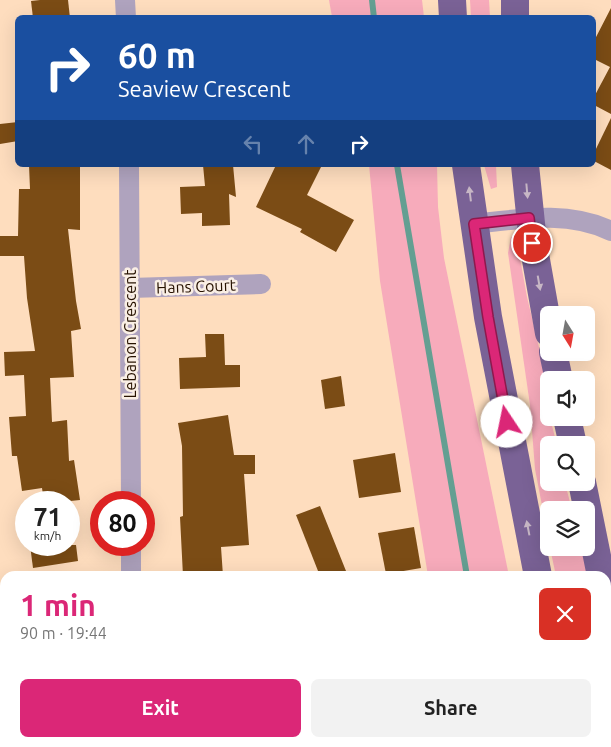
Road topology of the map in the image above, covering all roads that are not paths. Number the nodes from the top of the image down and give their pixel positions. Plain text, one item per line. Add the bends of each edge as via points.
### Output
1 (125, 0) edge
2 (452, 0) edge
3 (515, 0) edge
4 (126, 15) edge
5 (453, 15) edge
6 (515, 15) edge
7 (129, 167) edge
8 (466, 167) edge
9 (525, 167) edge
10 (529, 218) junction
11 (474, 224) junction
12 (611, 231) edge
13 (261, 284) dead end
14 (130, 288) junction
15 (544, 306) edge
16 (131, 491) edge
17 (584, 491) edge
18 (131, 556) edge
19 (131, 571) edge
20 (537, 571) edge
21 (600, 571) edge

1 - 4 street
2 - 5 highway
3 - 6 highway
7 - 14 street, Lebanon Crescent
11 -> 8 highway
9 -> 10 highway
10 - 11 street
10 - 12 street via 576,220
10 -> 15 highway
20 -> 11 highway via 498,374
13 - 14 street, Hans Court
14 - 16 street, Lebanon Crescent
17 - 21 highway
18 - 19 street

